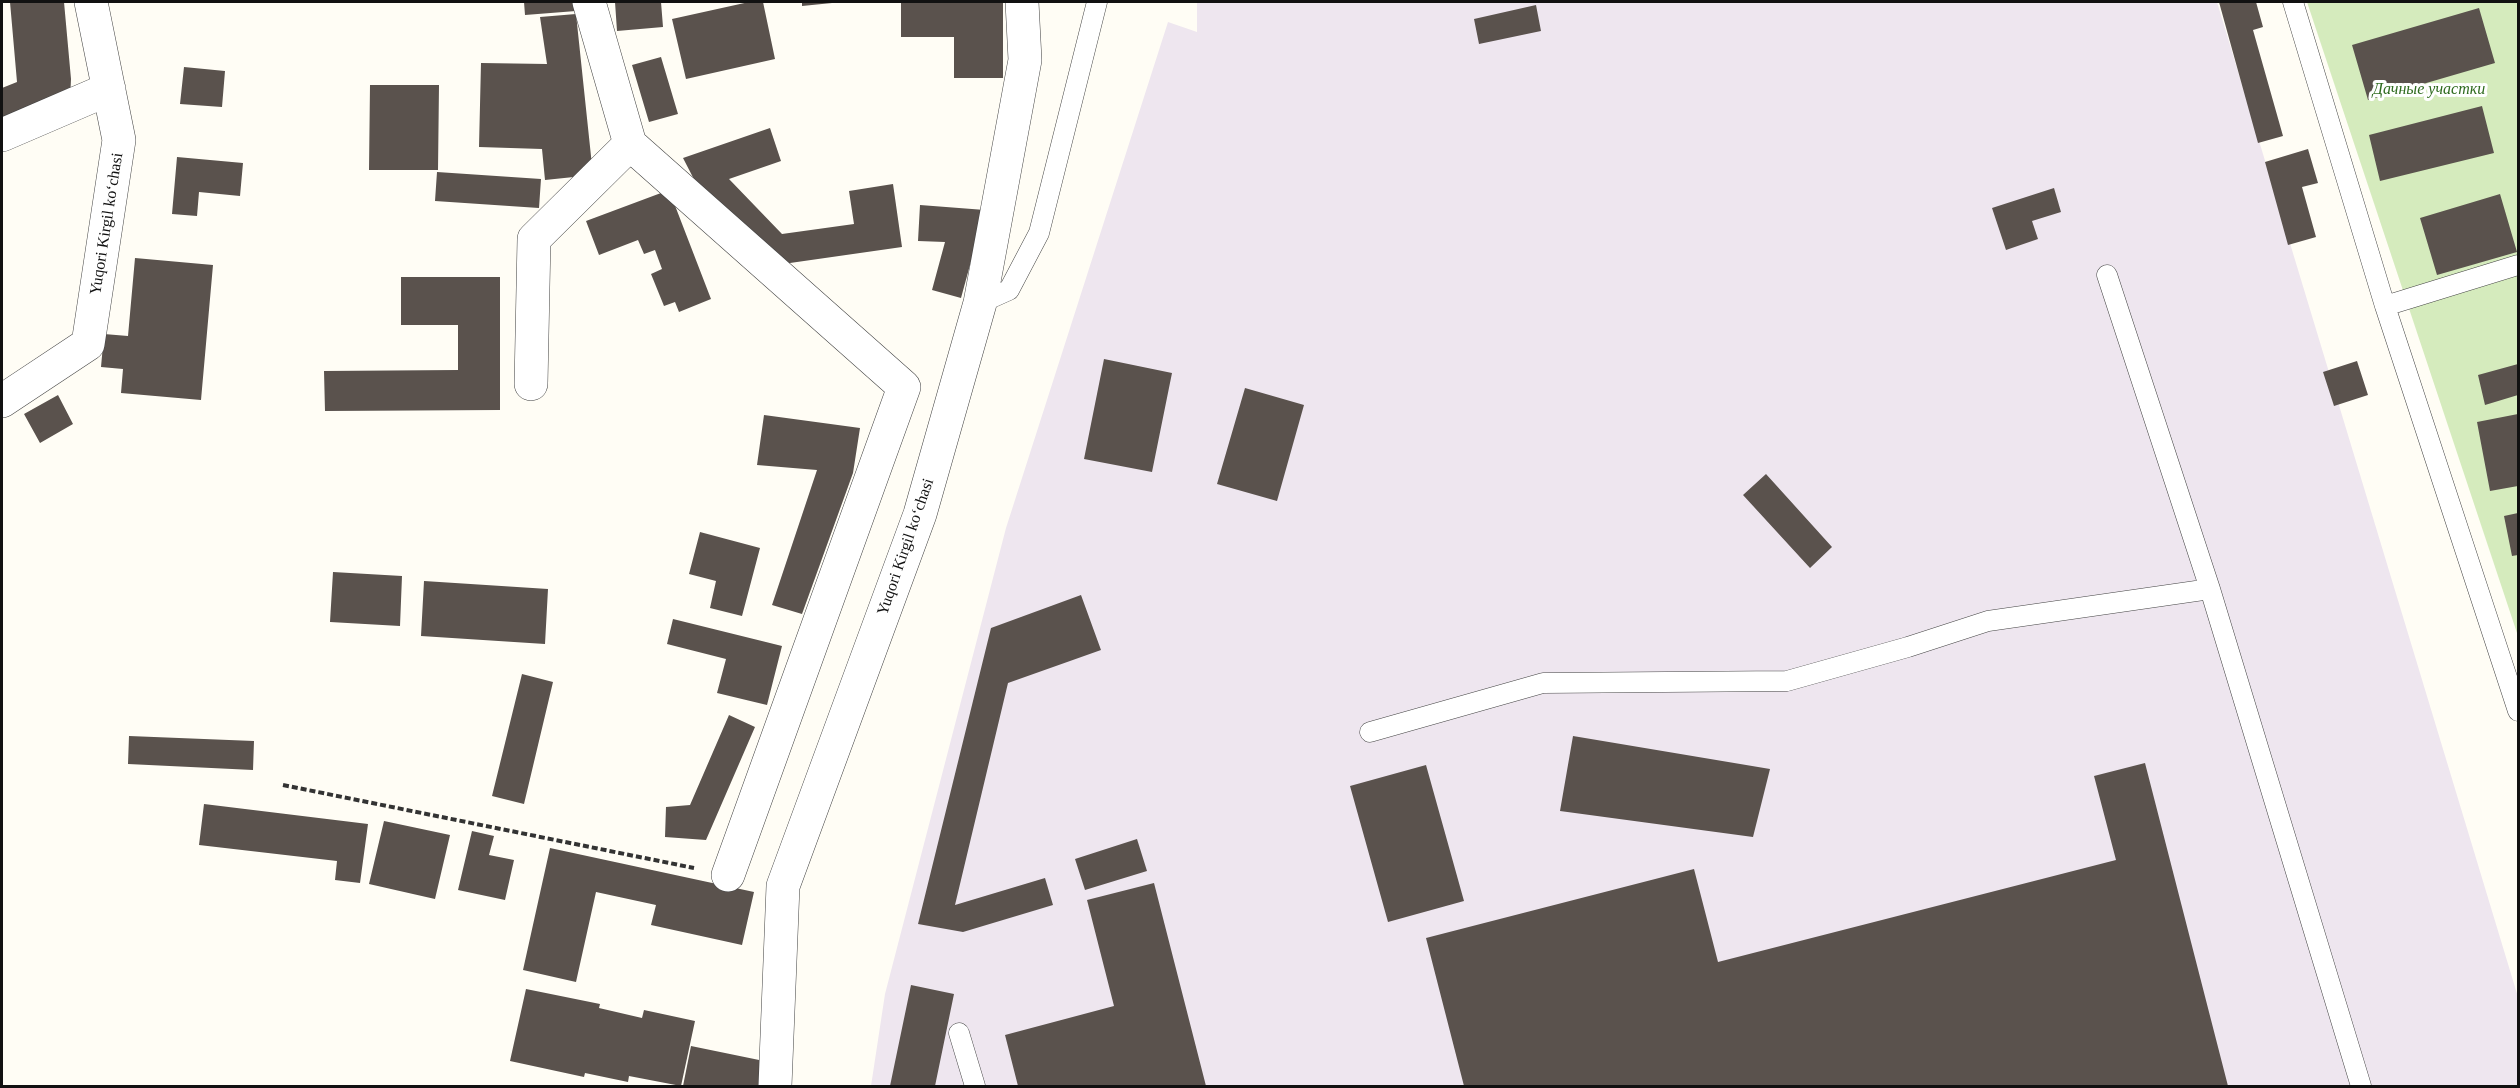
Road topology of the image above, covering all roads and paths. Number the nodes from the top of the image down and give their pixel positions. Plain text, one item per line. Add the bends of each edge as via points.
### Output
1 (91, 2) edge
2 (589, 2) edge
3 (1022, 2) edge
4 (1097, 2) edge
5 (2298, 3) edge
6 (109, 89) junction
7 (2, 135) edge
8 (630, 144) junction
9 (2518, 265) edge
10 (2107, 275) dead end
11 (980, 303) junction
12 (2385, 306) junction
13 (531, 384) dead end
14 (2, 401) edge
15 (2210, 589) junction
16 (2510, 659) edge
17 (2518, 711) edge
18 (1370, 732) dead end
19 (283, 785) dead end
20 (728, 875) joint
21 (959, 1033) dead end
22 (775, 1086) edge
23 (975, 1086) edge
24 (2361, 1086) edge

1 - 6 street, Yuqori Kirgil koʻchasi
2 - 8 street
3 - 11 street, Yuqori Kirgil koʻchasi via 1025,60
4 - 11 lane via 1039,233 1009,290
5 - 12 lane
6 - 7 street
6 - 14 street, Yuqori Kirgil koʻchasi via 119,140 88,344
8 - 13 street via 534,239
8 - 20 street via 904,387
9 - 12 lane
10 - 15 lane
11 - 22 street, Yuqori Kirgil koʻchasi via 920,514 783,886
12 - 16 lane
15 - 18 lane via 1988,621 1787,681 1543,683
15 - 24 lane
16 - 17 lane
19 - 20 path
21 - 23 lane

